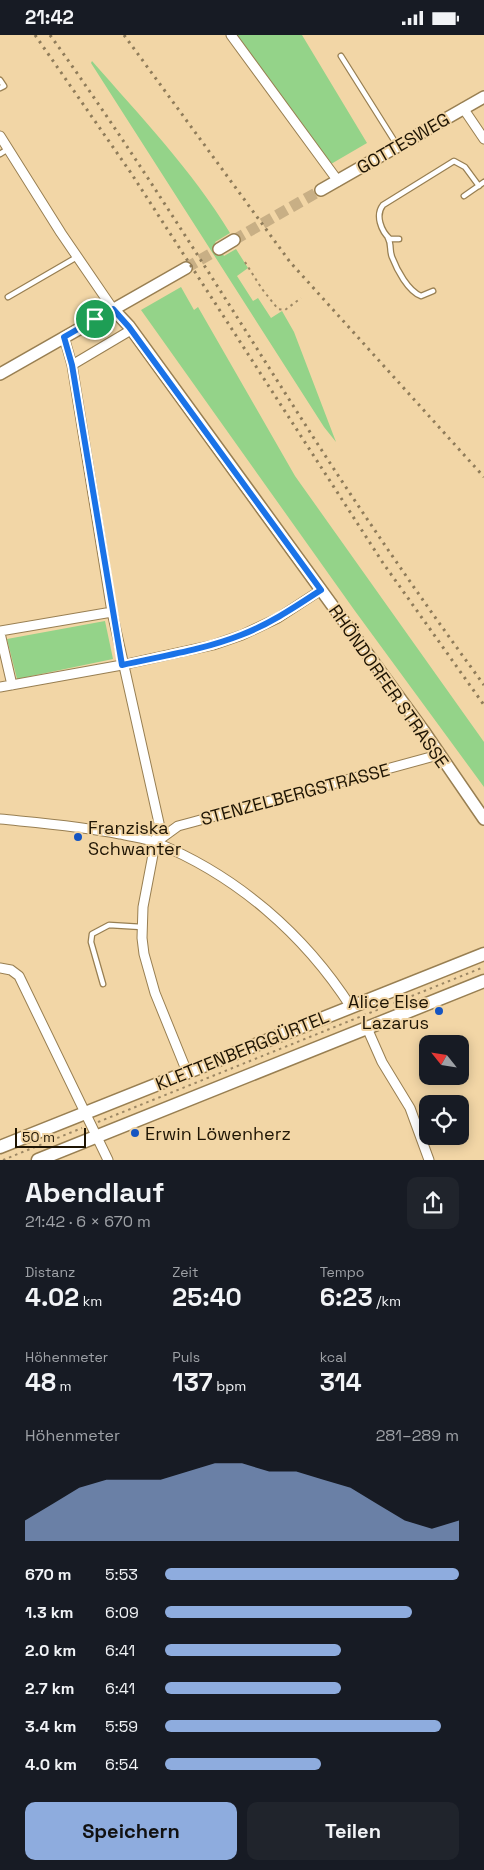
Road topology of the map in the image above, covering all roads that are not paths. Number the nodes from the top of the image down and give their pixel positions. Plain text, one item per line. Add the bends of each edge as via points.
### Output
1 (231, 35) edge
2 (341, 55) dead end
3 (0, 80) edge
4 (0, 88) edge
5 (484, 97) edge
6 (463, 108) junction
7 (0, 136) edge
8 (484, 139) edge
9 (398, 147) junction
10 (4, 151) edge
11 (338, 181) junction
12 (484, 182) edge
13 (479, 186) junction
14 (321, 190) tunnel mouth
15 (464, 196) dead end
16 (388, 237) junction
17 (399, 239) dead end
18 (234, 240) tunnel mouth
19 (219, 249) tunnel mouth
20 (77, 257) junction
21 (186, 268) tunnel mouth
22 (433, 291) dead end
23 (8, 297) dead end
24 (113, 309) junction
25 (131, 330) junction
26 (64, 337) junction
27 (72, 365) junction
28 (0, 374) edge
29 (321, 590) junction
30 (112, 612) junction
31 (0, 632) edge
32 (122, 665) junction
33 (12, 685) junction
34 (0, 687) edge
35 (438, 755) junction
36 (0, 819) edge
37 (484, 819) edge
38 (156, 842) junction
39 (142, 927) junction
40 (484, 954) edge
41 (0, 968) edge
42 (484, 981) edge
43 (103, 984) dead end
44 (351, 1007) junction
45 (367, 1028) junction
46 (186, 1072) junction
47 (85, 1112) junction
48 (97, 1137) junction
49 (0, 1147) edge
50 (38, 1160) edge
51 (108, 1160) edge
52 (429, 1160) edge

1 - 11 street
2 - 9 lane
3 - 4 lane via 4,86
5 - 6 street, GOTTESWEG
6 - 8 street
6 - 9 street, GOTTESWEG
7 - 10 street, RHÖNDORFER STRASSE
9 - 11 street, GOTTESWEG
10 - 20 street, RHÖNDORFER STRASSE
11 - 14 street, GOTTESWEG
12 - 13 lane
13 - 15 lane
13 - 16 lane via 465,167 449,163 381,207 379,219
16 - 17 lane
16 - 22 lane via 392,244 392,257 411,289 421,296
18 - 19 street
20 - 23 lane
20 - 24 street, RHÖNDORFER STRASSE
21 - 24 street
24 - 25 street, RHÖNDORFER STRASSE
24 - 26 street
25 - 27 street
25 - 29 street, RHÖNDORFER STRASSE
26 - 27 street
26 - 28 street
27 - 30 street
29 - 32 street via 278,618 242,635
29 - 35 street, RHÖNDORFER STRASSE
30 - 31 street
30 - 32 street
31 - 33 street
32 - 33 street
32 - 38 street via 159,823
33 - 34 street
35 - 37 street, RHÖNDORFER STRASSE
35 - 38 street, STENZELBERGSTRASSE via 193,822 178,827
36 - 38 street via 68,825
38 - 39 street via 146,885
38 - 44 street via 254,899 323,966
39 - 43 lane via 109,925 92,934 91,942
39 - 46 street via 149,975
40 - 44 main road, KLETTENBERGGÜRTEL
41 - 47 street via 19,976
42 - 45 main road, KLETTENBERGGÜRTEL
44 - 46 main road, KLETTENBERGGÜRTEL
45 - 48 main road, KLETTENBERGGÜRTEL
45 - 52 street via 382,1062 410,1108
46 - 47 main road, KLETTENBERGGÜRTEL
47 - 48 street
47 - 49 main road, KLETTENBERGGÜRTEL
48 - 50 main road, KLETTENBERGGÜRTEL
48 - 51 street

